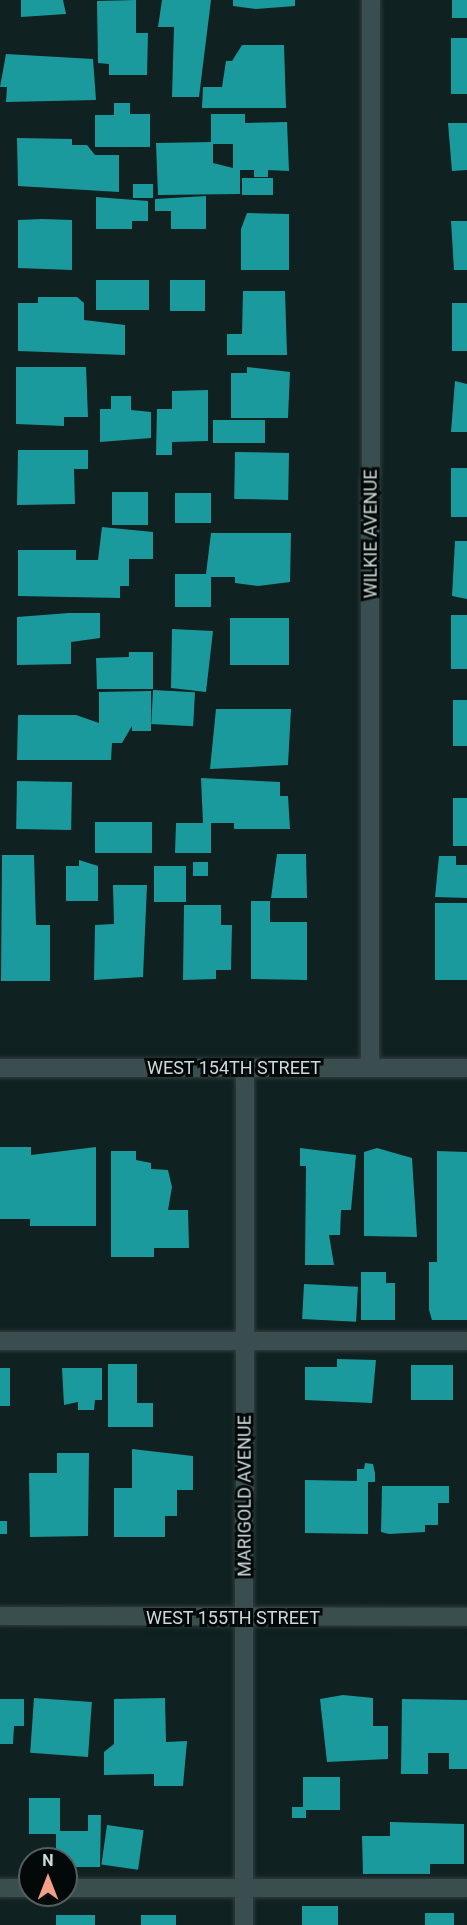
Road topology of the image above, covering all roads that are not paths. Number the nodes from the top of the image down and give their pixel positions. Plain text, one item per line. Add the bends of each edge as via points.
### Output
1 (371, 0) edge
2 (0, 1068) edge
3 (245, 1068) junction
4 (370, 1068) junction
5 (467, 1068) edge
6 (0, 1341) edge
7 (243, 1341) junction
8 (467, 1341) edge
9 (0, 1616) edge
10 (467, 1617) edge
11 (245, 1618) junction
12 (0, 1888) edge
13 (18, 1888) edge
14 (78, 1888) edge
15 (244, 1888) junction
16 (467, 1888) edge
17 (244, 1925) edge

1 - 4 street, WILKIE AVENUE
2 - 3 street, WEST 154TH STREET
3 - 4 street, WEST 154TH STREET
3 - 7 street, MARIGOLD AVENUE
4 - 5 street, WEST 154TH STREET
6 - 7 street
7 - 8 street
7 - 11 street, MARIGOLD AVENUE
9 - 11 street, WEST 155TH STREET
10 - 11 street, WEST 155TH STREET
11 - 15 street, MARIGOLD AVENUE
12 - 13 street
14 - 15 street
15 - 16 street
15 - 17 street, MARIGOLD AVENUE

